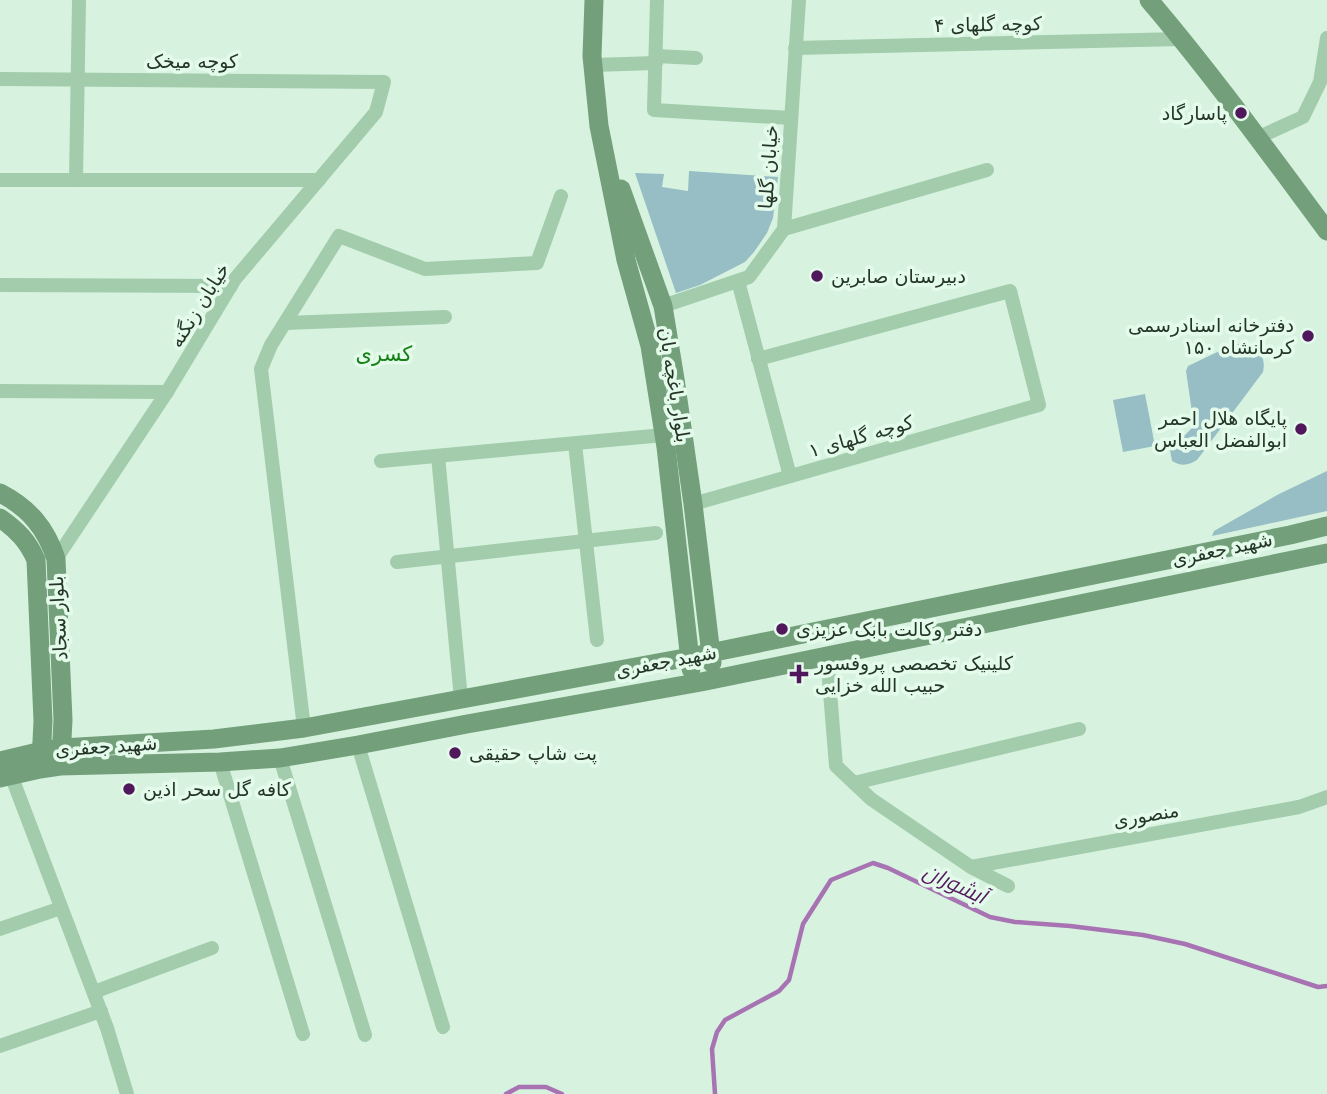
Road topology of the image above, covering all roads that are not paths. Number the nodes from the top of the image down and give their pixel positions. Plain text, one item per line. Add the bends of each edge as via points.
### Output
1 (79, 0) edge
2 (593, 0) edge
3 (657, 0) edge
4 (799, 0) edge
5 (1149, 0) edge
6 (1327, 37) edge
7 (1182, 39) junction
8 (795, 48) junction
9 (696, 58) dead end
10 (656, 59) junction
11 (593, 65) junction
12 (0, 79) edge
13 (78, 80) junction
14 (384, 82) joint
15 (791, 118) junction
16 (599, 126) junction
17 (1257, 138) junction
18 (987, 170) dead end
19 (0, 180) edge
20 (76, 180) junction
21 (319, 180) junction
22 (561, 196) dead end
23 (784, 229) junction
24 (1327, 231) edge
25 (738, 281) junction
26 (0, 285) edge
27 (231, 286) junction
28 (663, 306) junction
29 (444, 317) dead end
30 (285, 323) junction
31 (758, 359) junction
32 (0, 391) edge
33 (167, 392) junction
34 (664, 435) junction
35 (575, 443) junction
36 (438, 456) junction
37 (381, 461) dead end
38 (790, 477) junction
39 (0, 492) edge
40 (693, 504) junction
41 (0, 518) edge
42 (1327, 526) edge
43 (656, 533) dead end
44 (586, 541) junction
45 (1327, 553) edge
46 (448, 556) junction
47 (56, 559) junction
48 (36, 560) junction
49 (397, 562) dead end
50 (687, 636) junction
51 (597, 639) dead end
52 (709, 644) junction
53 (827, 655) junction
54 (690, 657) junction
55 (714, 679) junction
56 (693, 683) junction
57 (461, 699) junction
58 (304, 728) junction
59 (1079, 729) dead end
60 (358, 745) junction
61 (51, 758) junction
62 (280, 758) junction
63 (220, 762) junction
64 (4, 768) edge
65 (854, 783) junction
66 (1327, 797) edge
67 (971, 867) junction
68 (1008, 886) dead end
69 (61, 908) junction
70 (0, 929) edge
71 (212, 948) dead end
72 (94, 992) junction
73 (101, 1010) junction
74 (443, 1027) dead end
75 (303, 1034) dead end
76 (365, 1035) dead end
77 (0, 1046) edge
78 (127, 1094) edge

1 - 13 street
2 - 11 main road, بلوار باغچه بان
3 - 10 street
4 - 8 street, خیابان گلها
5 - 7 main road
6 - 17 street via 1320,82 1303,117
7 - 8 street, کوچه گلهای ۴
7 - 17 main road
8 - 15 street, خیابان گلها
9 - 10 street
10 - 11 street
10 - 15 street via 654,110
11 - 16 main road, بلوار باغچه بان
12 - 13 street, کوچه میخک
13 - 14 street, کوچه میخک
13 - 20 street
14 - 21 street, خیابان زنگنه via 376,113
15 - 23 street, خیابان گلها
16 - 28 main road, بلوار باغچه بان
16 - 34 main road, بلوار باغچه بان via 625,260 650,346
17 - 24 main road
18 - 23 street
19 - 20 street
20 - 21 street
21 - 27 street, خیابان زنگنه
22 - 30 street via 537,263 425,268 339,236
23 - 25 street, خیابان گلها via 750,277
25 - 28 street, خیابان گلها
25 - 31 street
26 - 27 street
27 - 33 street, خیابان زنگنه
28 - 40 main road, بلوار باغچه بان
29 - 30 street
30 - 58 street via 261,369
31 - 38 street
31 - 38 street, کوچه گلهای ۱ via 1010,291 1039,405
32 - 33 street
33 - 47 street, خیابان زنگنه
34 - 35 street
34 - 50 main road, بلوار باغچه بان
35 - 36 street
35 - 44 street
36 - 37 street
36 - 46 street
38 - 40 street, کوچه گلهای ۱
39 - 47 main road, بلوار سجاد via 40,525
40 - 52 main road, بلوار باغچه بان
41 - 48 main road, بلوار سجاد via 22,535
42 - 52 main road, شهید جعفری
43 - 44 street
44 - 46 street
44 - 51 street
45 - 53 main road, شهید جعفری
46 - 49 street
46 - 57 street
47 - 48 main road
47 - 61 main road, بلوار سجاد via 63,720
48 - 61 main road, بلوار سجاد via 43,721
50 - 52 main road via 695,643 705,640
50 - 54 main road, بلوار باغچه بان
52 - 54 main road, شهید جعفری
52 - 55 main road, بلوار باغچه بان
53 - 55 main road, شهید جعفری
53 - 65 street via 836,766
54 - 56 main road, بلوار باغچه بان
54 - 57 main road, شهید جعفری
55 - 56 main road, شهید جعفری
56 - 60 main road, شهید جعفری
57 - 58 main road, شهید جعفری
58 - 61 main road, شهید جعفری
59 - 65 street
60 - 62 main road, شهید جعفری
60 - 74 street
61 - 63 main road, شهید جعفری
61 - 64 main road, شهید جعفری
62 - 63 main road, شهید جعفری
62 - 76 street
63 - 75 street
64 - 69 street
65 - 67 street
66 - 67 street, منصوری via 1299,807
67 - 68 street
69 - 70 street
69 - 72 street
71 - 72 street
72 - 73 street
73 - 77 street
73 - 78 street

